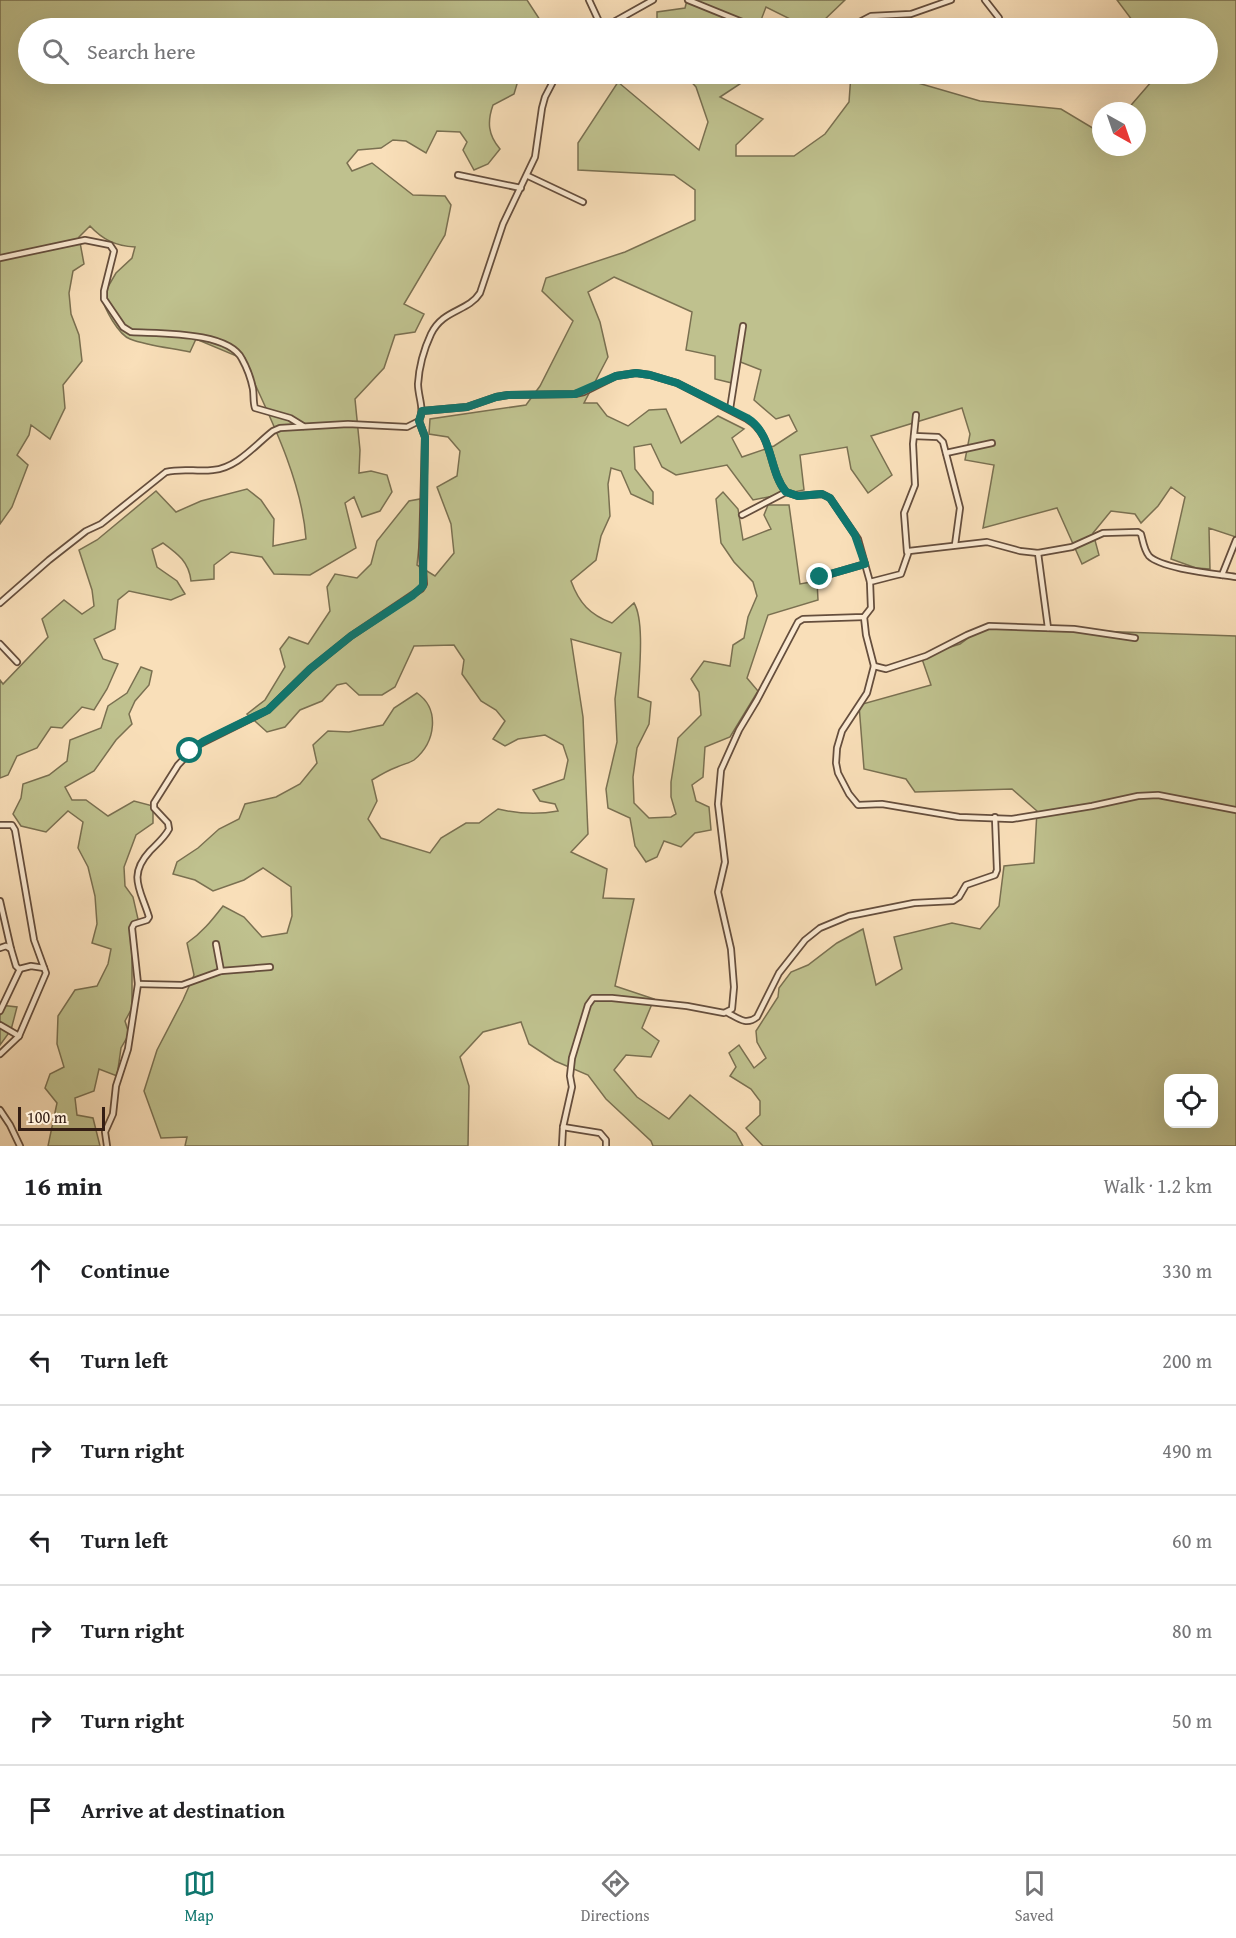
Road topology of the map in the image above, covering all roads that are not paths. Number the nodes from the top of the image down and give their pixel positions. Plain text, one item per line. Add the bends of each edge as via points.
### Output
1 (589, 0) edge
2 (653, 0) edge
3 (688, 0) edge
4 (951, 0) edge
5 (986, 0) edge
6 (598, 18) edge
7 (621, 18) edge
8 (732, 18) edge
9 (867, 18) edge
10 (999, 18) edge
11 (552, 84) edge
12 (458, 175) dead end
13 (528, 176) junction
14 (521, 188) junction
15 (583, 202) dead end
16 (0, 258) edge
17 (743, 326) dead end
18 (730, 409) junction
19 (422, 411) junction
20 (916, 415) dead end
21 (419, 421) junction
22 (303, 426) junction
23 (914, 436) junction
24 (992, 444) dead end
25 (946, 453) junction
26 (786, 492) junction
27 (742, 515) dead end
28 (1236, 540) edge
29 (955, 545) junction
30 (907, 552) junction
31 (1038, 553) junction
32 (865, 564) junction
33 (1222, 575) junction
34 (820, 577) dead end
35 (1236, 577) edge
36 (870, 582) junction
37 (0, 603) edge
38 (864, 617) junction
39 (1048, 628) junction
40 (1135, 638) dead end
41 (0, 644) edge
42 (17, 662) dead end
43 (874, 666) junction
44 (1236, 810) edge
45 (995, 817) junction
46 (0, 825) edge
47 (0, 902) edge
48 (216, 944) dead end
49 (0, 948) edge
50 (11, 948) junction
51 (270, 967) dead end
52 (44, 968) junction
53 (20, 969) junction
54 (221, 971) junction
55 (138, 984) junction
56 (0, 1011) edge
57 (728, 1013) junction
58 (0, 1025) edge
59 (19, 1036) junction
60 (0, 1054) edge
61 (0, 1110) edge
62 (563, 1127) junction
63 (20, 1146) edge
64 (107, 1146) edge
65 (562, 1146) edge
66 (606, 1146) edge

1 - 6 street
2 - 7 street
3 - 8 street
4 - 9 street via 910,14
5 - 10 street
11 - 13 street via 545,97
12 - 14 street
13 - 14 street
13 - 15 street
14 - 19 street via 503,224 478,297 441,319 431,334 419,377
16 - 22 street via 85,240 110,245 114,251 104,299 123,327 131,332 196,337 229,346 244,363 255,408
17 - 18 street
18 - 19 street via 677,383 636,373 616,376 575,394 508,395 467,407
18 - 26 street via 762,431
19 - 21 street
20 - 23 street
21 - 22 street via 407,427
21 - 55 street via 425,437 423,586 351,636 268,710 204,741 178,765 153,806 169,829 140,863 137,873 149,917 132,928
22 - 37 street via 276,429 222,468 166,472 101,524 67,545
23 - 25 street via 938,437
23 - 30 street via 915,485 904,513
24 - 25 street
25 - 29 street via 960,508
26 - 27 street
26 - 32 street via 830,498 858,539
28 - 33 street
29 - 30 street
29 - 31 street via 987,542
30 - 36 street via 901,574
31 - 33 street via 1072,547 1102,533 1138,532 1155,560
31 - 39 street
32 - 34 street
32 - 36 street
33 - 35 street
36 - 38 street via 871,608
38 - 43 street
38 - 57 street via 798,622 721,770 718,804 725,862 719,897 731,949 734,987 734,1006
39 - 40 street
39 - 43 street via 986,626 926,656 886,669
41 - 42 street
43 - 45 street via 867,693 846,722 837,748 838,773 854,802 959,817
44 - 45 street via 1149,795 1028,818
45 - 57 street via 998,870 991,878 966,885 953,902 914,903 849,915 829,923 805,940 786,963 757,1017 746,1022
46 - 52 street via 12,825 15,830 32,931
47 - 50 street
48 - 54 street
49 - 50 street
50 - 53 street
51 - 54 street
52 - 53 street
52 - 59 street via 45,975
53 - 56 street
54 - 55 street via 182,985
55 - 64 street via 129,1049 105,1132
57 - 62 street via 593,998 572,1058 572,1087
58 - 59 street
59 - 60 street
61 - 63 street
62 - 65 street
62 - 66 street via 600,1132

